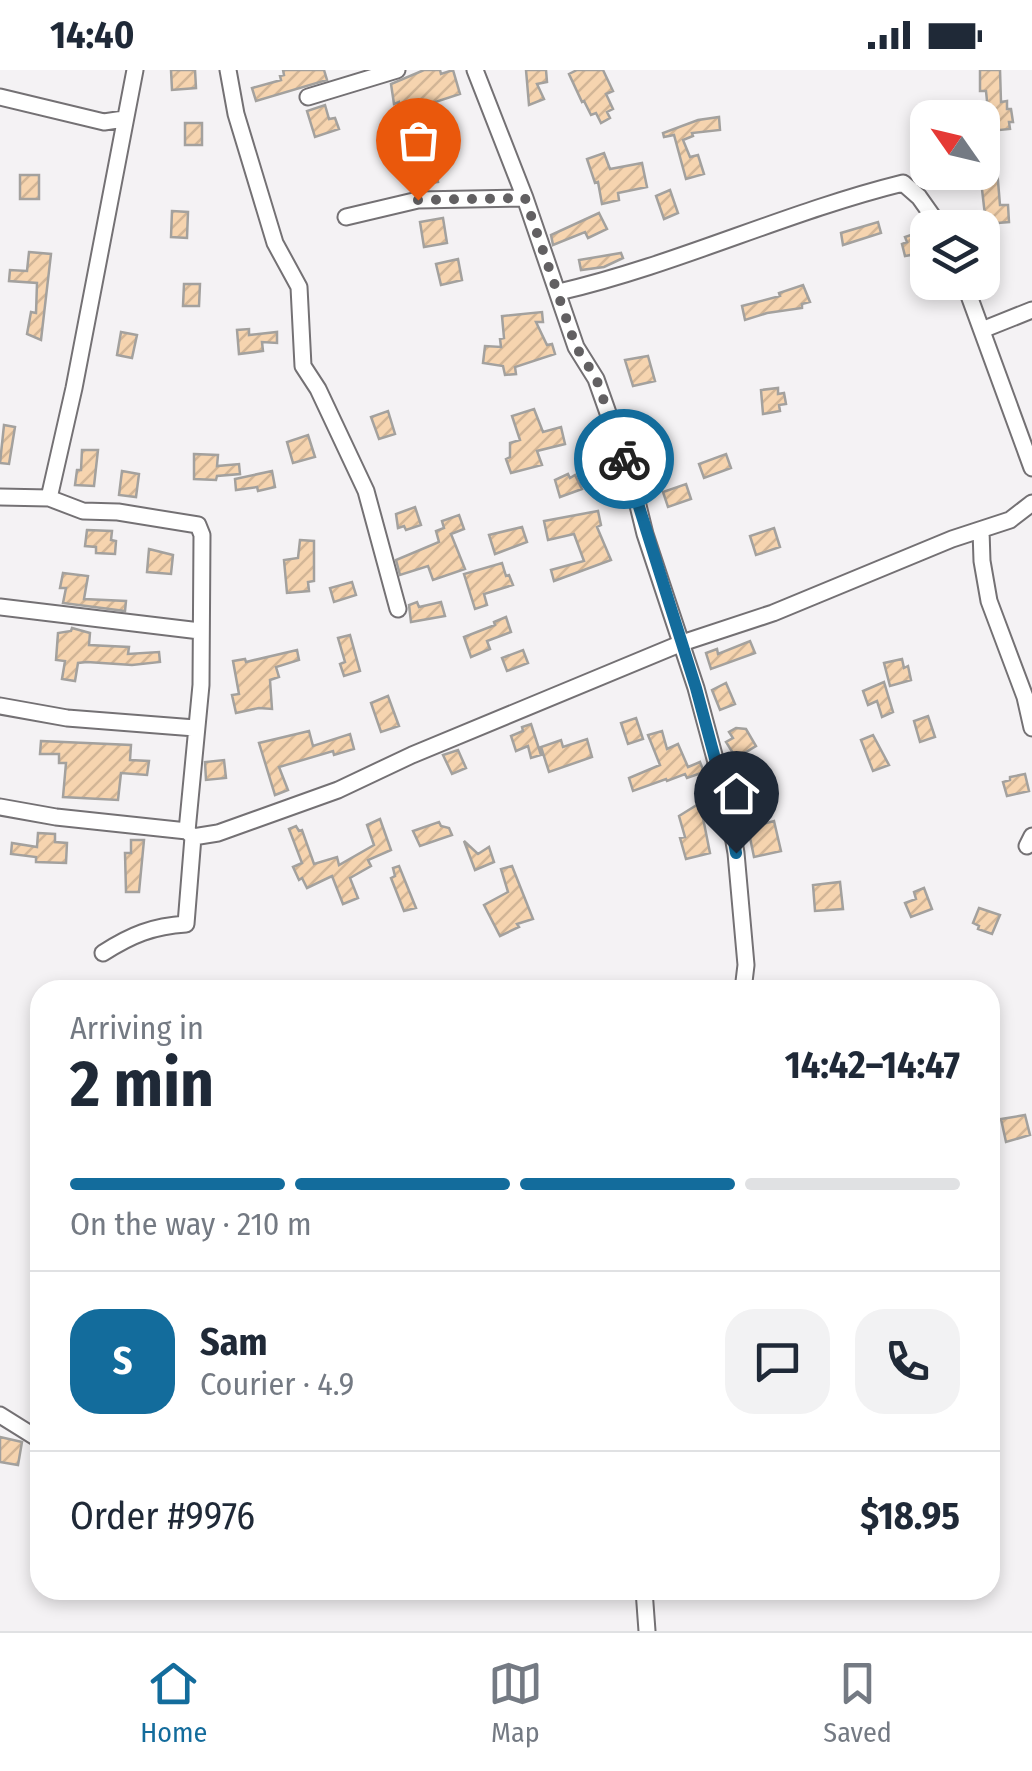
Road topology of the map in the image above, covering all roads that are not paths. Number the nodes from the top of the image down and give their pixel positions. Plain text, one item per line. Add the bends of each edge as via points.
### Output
1 (135, 70) edge
2 (228, 70) edge
3 (397, 70) edge
4 (475, 70) edge
5 (0, 97) edge
6 (308, 97) dead end
7 (124, 119) junction
8 (525, 198) junction
9 (928, 210) edge
10 (346, 217) dead end
11 (559, 292) junction
12 (971, 300) edge
13 (1032, 310) edge
14 (982, 330) junction
15 (1032, 468) edge
16 (0, 497) edge
17 (49, 498) junction
18 (1032, 503) edge
19 (981, 530) junction
20 (0, 607) edge
21 (398, 609) dead end
22 (200, 631) junction
23 (682, 644) junction
24 (0, 706) edge
25 (195, 728) junction
26 (1032, 728) edge
27 (0, 807) edge
28 (190, 834) junction
29 (103, 952) dead end
30 (745, 980) edge
31 (0, 1415) edge
32 (30, 1434) edge
33 (645, 1600) edge
34 (647, 1631) edge

1 - 7 street
2 - 21 street via 270,228 299,287 302,366 366,491
3 - 6 street
4 - 8 street
5 - 7 street via 104,122
7 - 17 street
8 - 10 street via 418,200
8 - 11 street
9 - 11 street via 903,183
11 - 23 street via 626,463
12 - 14 street
13 - 14 street
14 - 15 street
16 - 17 street
17 - 22 street via 82,511 198,525
18 - 19 street
19 - 23 street
19 - 26 street via 989,601
20 - 22 street
22 - 25 street
23 - 28 street via 338,790 218,833
23 - 30 street via 728,807
24 - 25 street
25 - 28 street
27 - 28 street
28 - 29 street via 186,924 132,934
31 - 32 street
33 - 34 street

